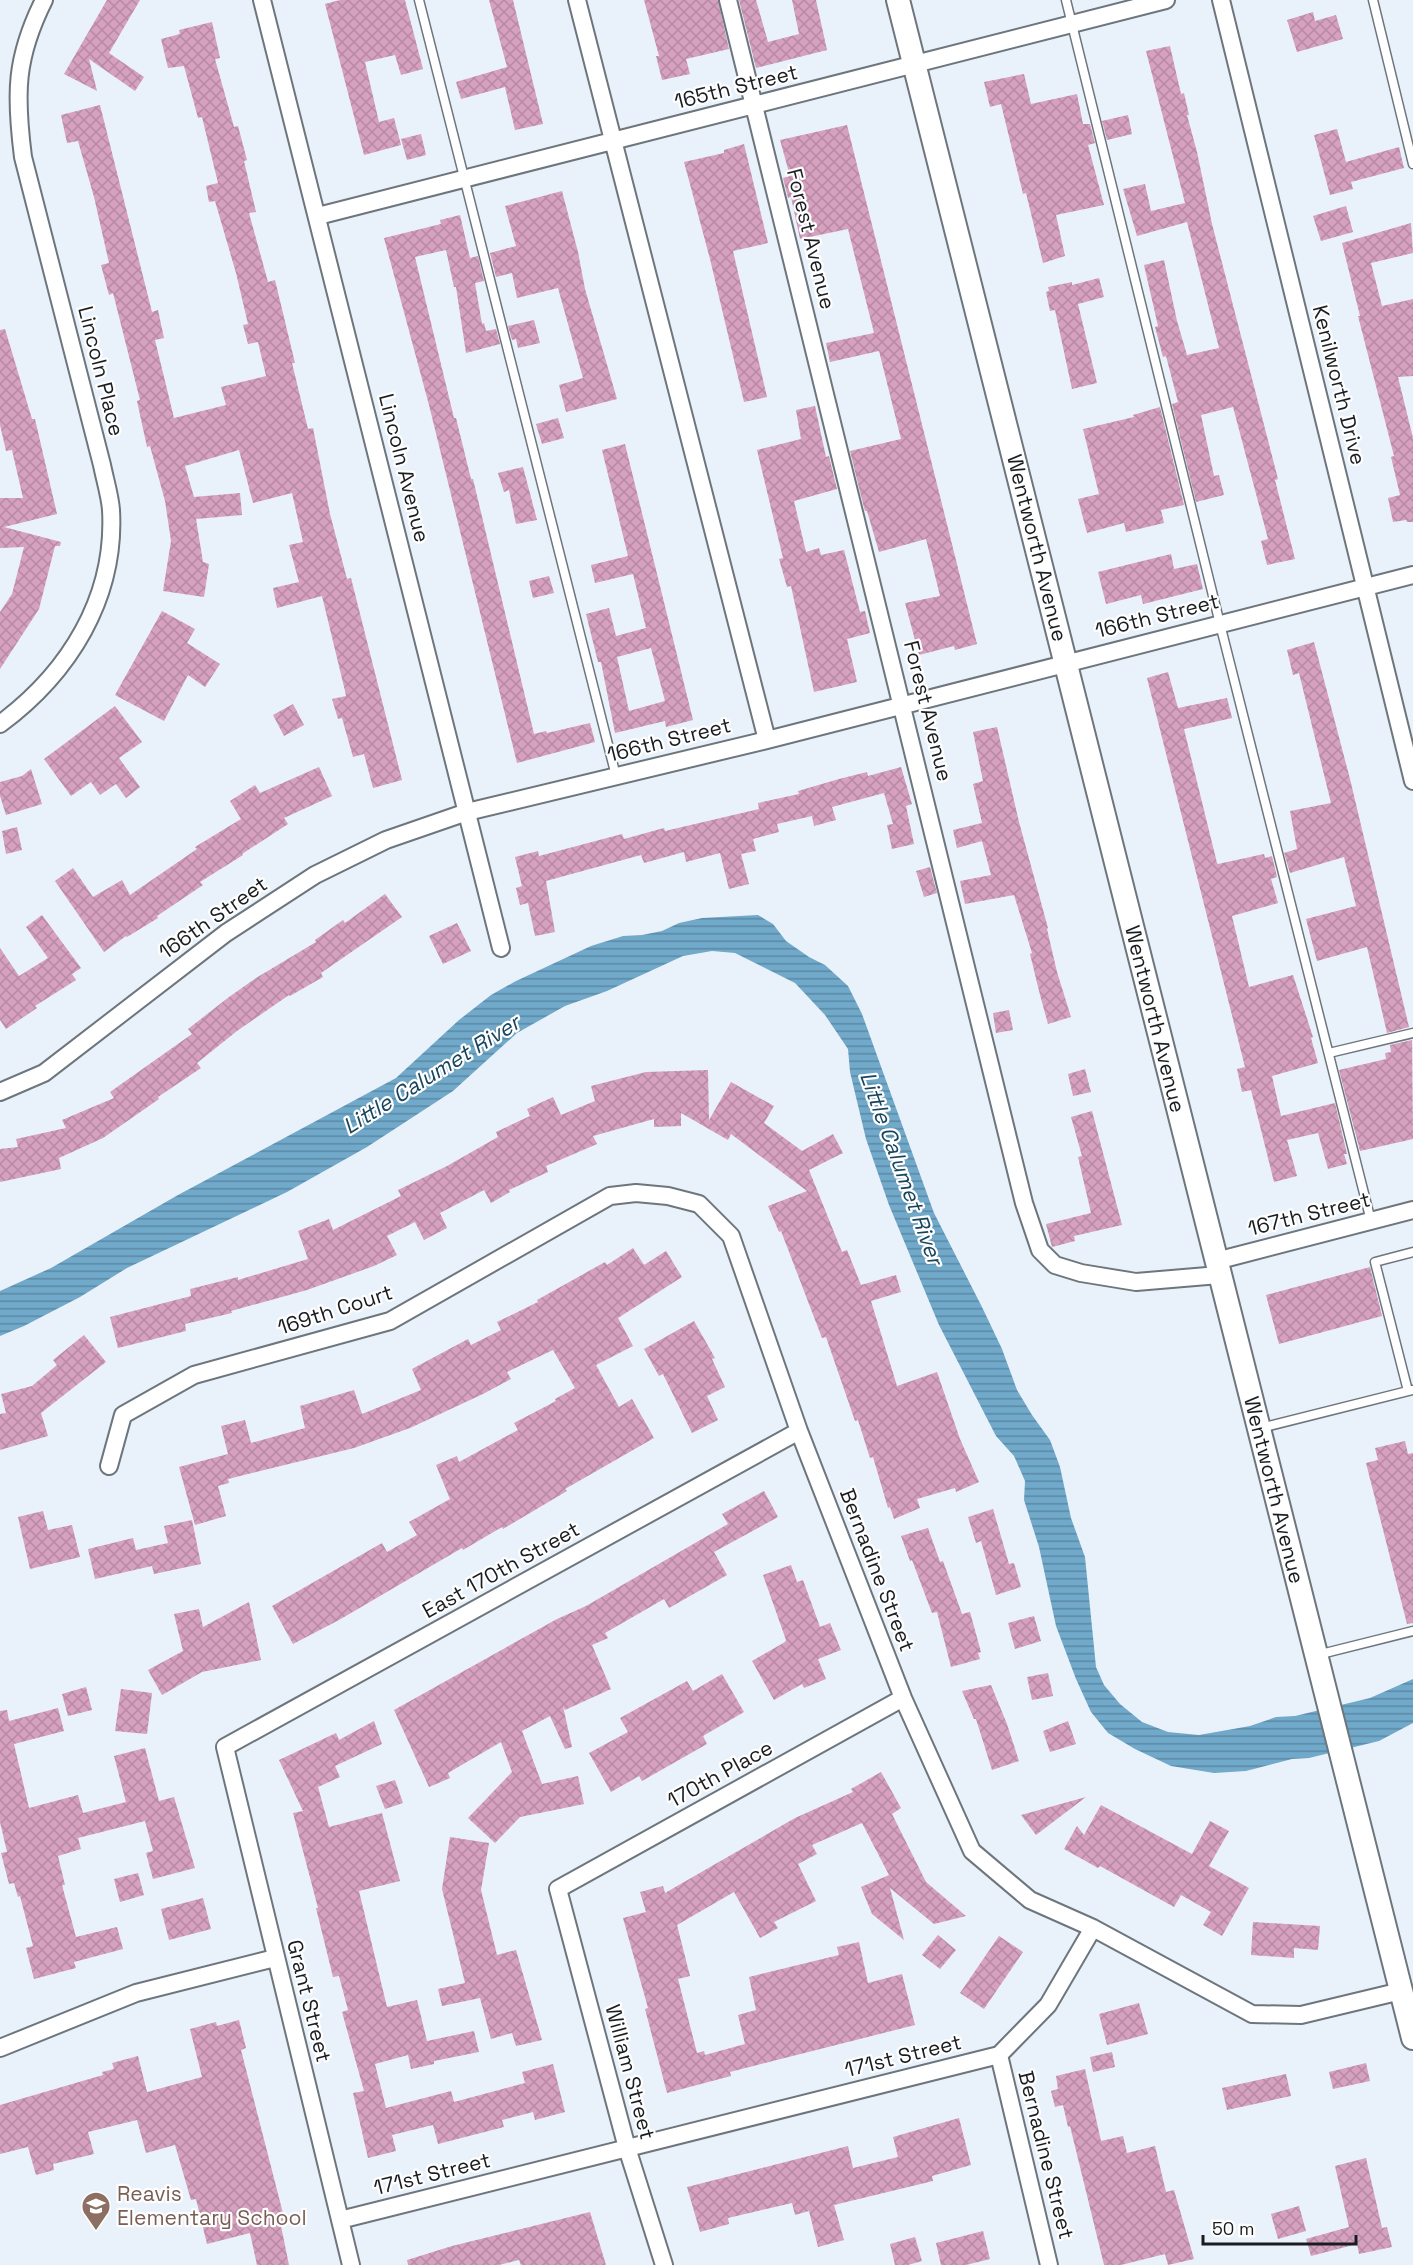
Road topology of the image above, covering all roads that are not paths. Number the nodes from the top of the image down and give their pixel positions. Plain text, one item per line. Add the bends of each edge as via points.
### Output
1 (44, 0) edge
2 (262, 0) edge
3 (419, 0) edge
4 (578, 0) edge
5 (728, 0) edge
6 (898, 0) edge
7 (1066, 0) edge
8 (1166, 0) edge
9 (1221, 0) edge
10 (1373, 0) edge
11 (1072, 24) junction
12 (914, 64) junction
13 (754, 105) junction
14 (612, 142) junction
15 (1413, 164) edge
16 (466, 178) junction
17 (318, 216) junction
18 (1413, 575) edge
19 (1365, 588) junction
20 (1220, 624) junction
21 (1066, 662) junction
22 (903, 704) junction
23 (0, 724) edge
24 (767, 740) junction
25 (616, 776) junction
26 (1413, 781) edge
27 (467, 812) junction
28 (501, 948) dead end
29 (1413, 1032) edge
30 (1329, 1053) junction
31 (0, 1092) edge
32 (668, 1196) joint
33 (1413, 1210) edge
34 (1371, 1221) junction
35 (1413, 1252) edge
36 (1217, 1268) junction
37 (1410, 1391) edge
38 (1258, 1429) junction
39 (799, 1431) junction
40 (109, 1466) dead end
41 (1413, 1631) edge
42 (1315, 1656) junction
43 (903, 1698) junction
44 (225, 1747) joint
45 (558, 1889) joint
46 (1093, 1928) junction
47 (275, 1958) junction
48 (1401, 1991) junction
49 (1413, 2038) edge
50 (0, 2045) edge
51 (999, 2055) junction
52 (627, 2148) junction
53 (340, 2220) junction
54 (351, 2265) edge
55 (664, 2265) edge
56 (1049, 2265) edge

1 - 23 street, Lincoln Place via 21,62 17,109 23,157 102,465 111,510 110,552 101,591 83,636 31,699
2 - 17 street, Lincoln Avenue
3 - 16 lane
4 - 14 street
5 - 13 street, Forest Avenue
6 - 12 street, Wentworth Avenue
7 - 11 lane
8 - 11 street, 165th Street
9 - 19 street, Kenilworth Drive
10 - 15 lane
11 - 12 street, 165th Street
11 - 20 lane
12 - 13 street, 165th Street
12 - 21 street, Wentworth Avenue
13 - 14 street, 165th Street
13 - 22 street, Forest Avenue
14 - 16 street, 165th Street
14 - 24 street
16 - 17 street, 165th Street
16 - 25 lane
17 - 27 street, Lincoln Avenue
18 - 19 street, 166th Street
19 - 20 street, 166th Street
19 - 26 street, Kenilworth Drive
20 - 21 street, 166th Street
20 - 30 lane
21 - 22 street, 166th Street
21 - 36 street, Wentworth Avenue
22 - 24 street, 166th Street
22 - 36 street, Forest Avenue via 1024,1203 1040,1250 1055,1265 1136,1282
24 - 25 street, 166th Street
25 - 27 street, 166th Street
27 - 28 street, Lincoln Avenue
27 - 31 street, 166th Street via 386,840 315,875 226,933 44,1073
29 - 30 lane
30 - 34 lane
32 - 39 street, Bernadine Street via 699,1204 731,1236
32 - 40 street, 169th Court via 610,1196 390,1321 195,1375 123,1415
33 - 34 street, 167th Street
34 - 36 street, 167th Street
35 - 37 lane via 1375,1262
36 - 38 street, Wentworth Avenue
37 - 38 lane
38 - 42 street, Wentworth Avenue
39 - 43 street, Bernadine Street
39 - 44 street, East 170th Street
41 - 42 lane
42 - 48 street, Wentworth Avenue
43 - 45 street, 170th Place
43 - 46 street, Bernadine Street via 972,1851 1030,1900
44 - 47 street, Grant Street
45 - 52 street, William Street
46 - 48 street via 1252,2014 1301,2015
46 - 51 street via 1048,2006
47 - 50 street via 136,1993
47 - 53 street, Grant Street
48 - 49 street, Wentworth Avenue
51 - 52 street, 171st Street
51 - 56 street, Bernadine Street
52 - 53 street, 171st Street
52 - 55 street, William Street
53 - 54 street, Grant Street

